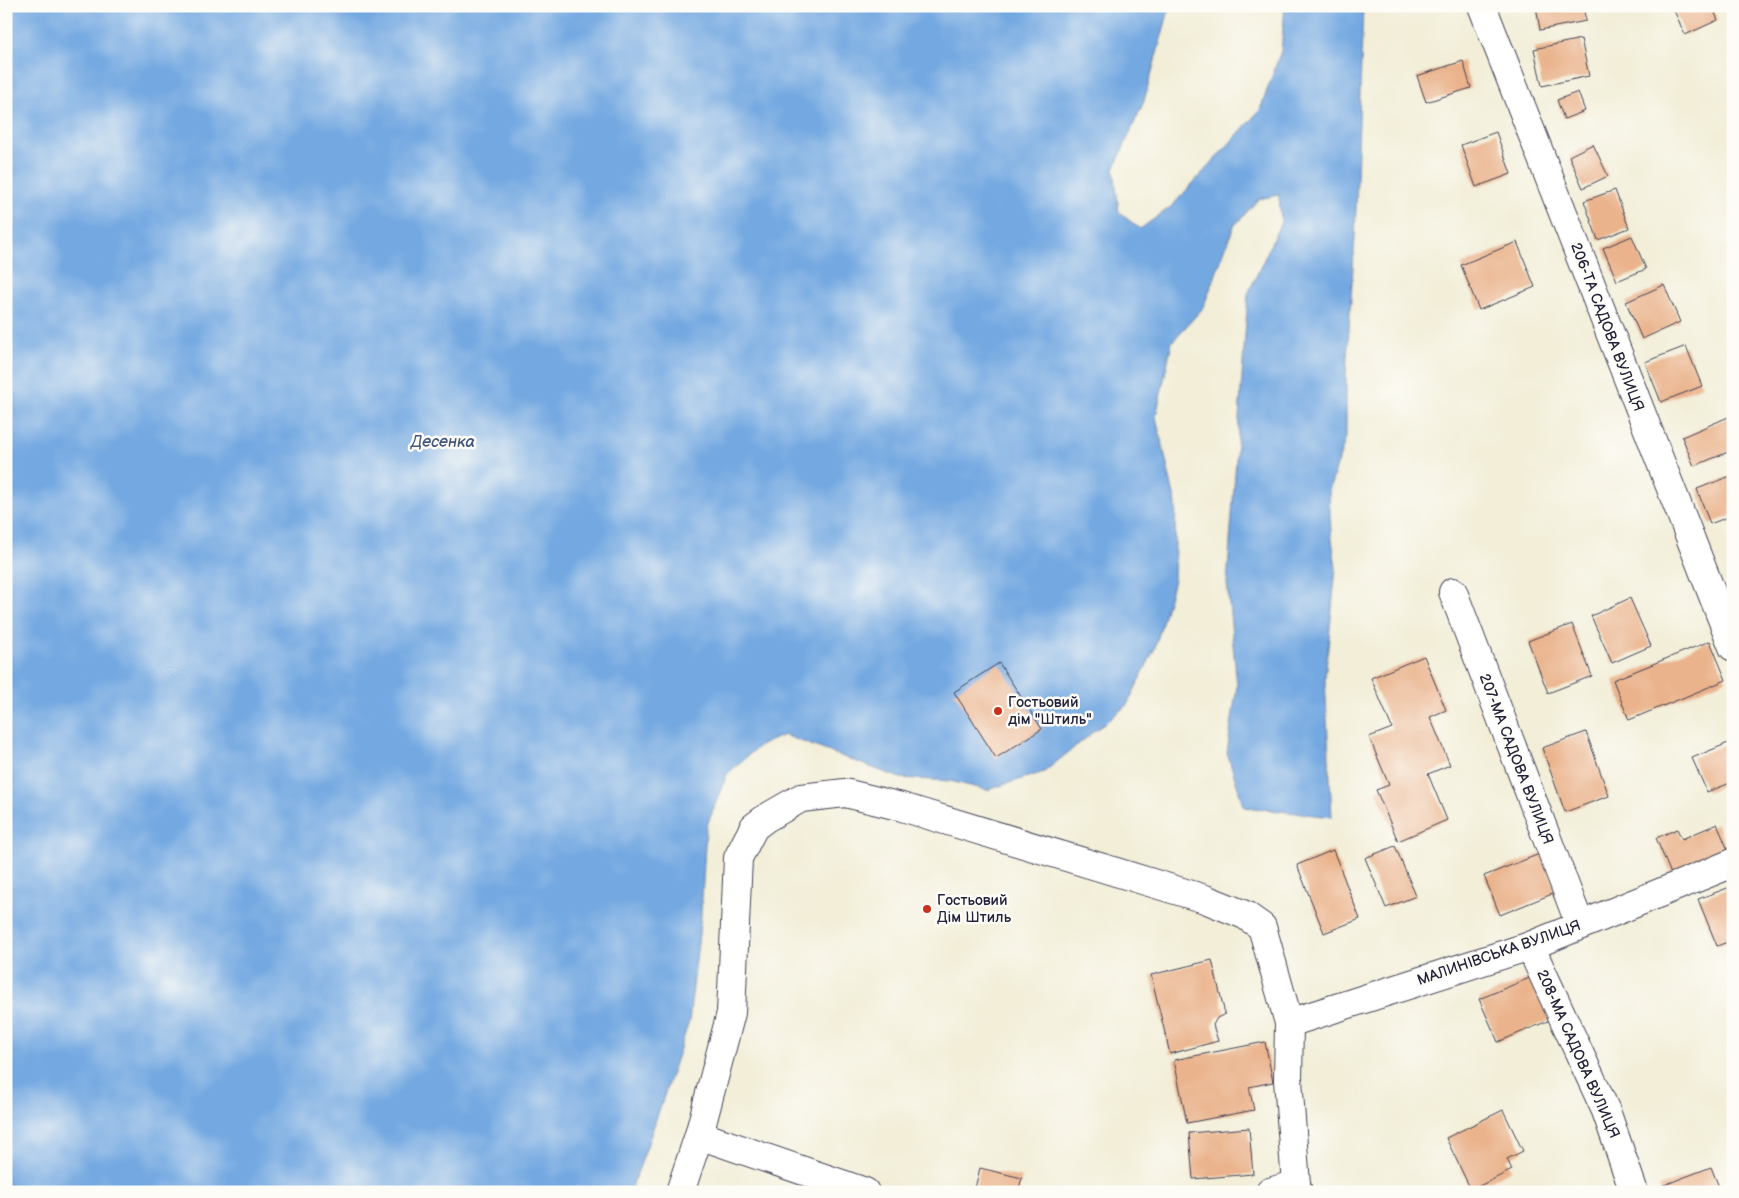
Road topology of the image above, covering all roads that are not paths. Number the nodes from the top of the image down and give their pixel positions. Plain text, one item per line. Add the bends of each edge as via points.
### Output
1 (1482, 6) edge
2 (1453, 592) dead end
3 (1733, 647) edge
4 (1733, 863) edge
5 (1580, 925) junction
6 (1530, 946) junction
7 (1290, 1023) junction
8 (698, 1135) junction
9 (1297, 1188) edge
10 (680, 1192) edge
11 (866, 1192) edge
12 (1270, 1192) edge
13 (1634, 1192) edge

1 - 3 street, 206-ТА САДОВА ВУЛИЦЯ
2 - 5 street, 207-МА САДОВА ВУЛИЦЯ
4 - 5 street, МАЛИНІВСЬКА ВУЛИЦЯ
5 - 6 street, МАЛИНІВСЬКА ВУЛИЦЯ
6 - 7 street, МАЛИНІВСЬКА ВУЛИЦЯ
6 - 13 street, 208-МА САДОВА ВУЛИЦЯ via 1606,1111
7 - 8 street via 1262,927 1245,915 1205,899 902,807 845,793 801,798 754,827 738,858 731,1013
7 - 9 street via 1288,1080
8 - 10 street
8 - 11 street
9 - 12 street

